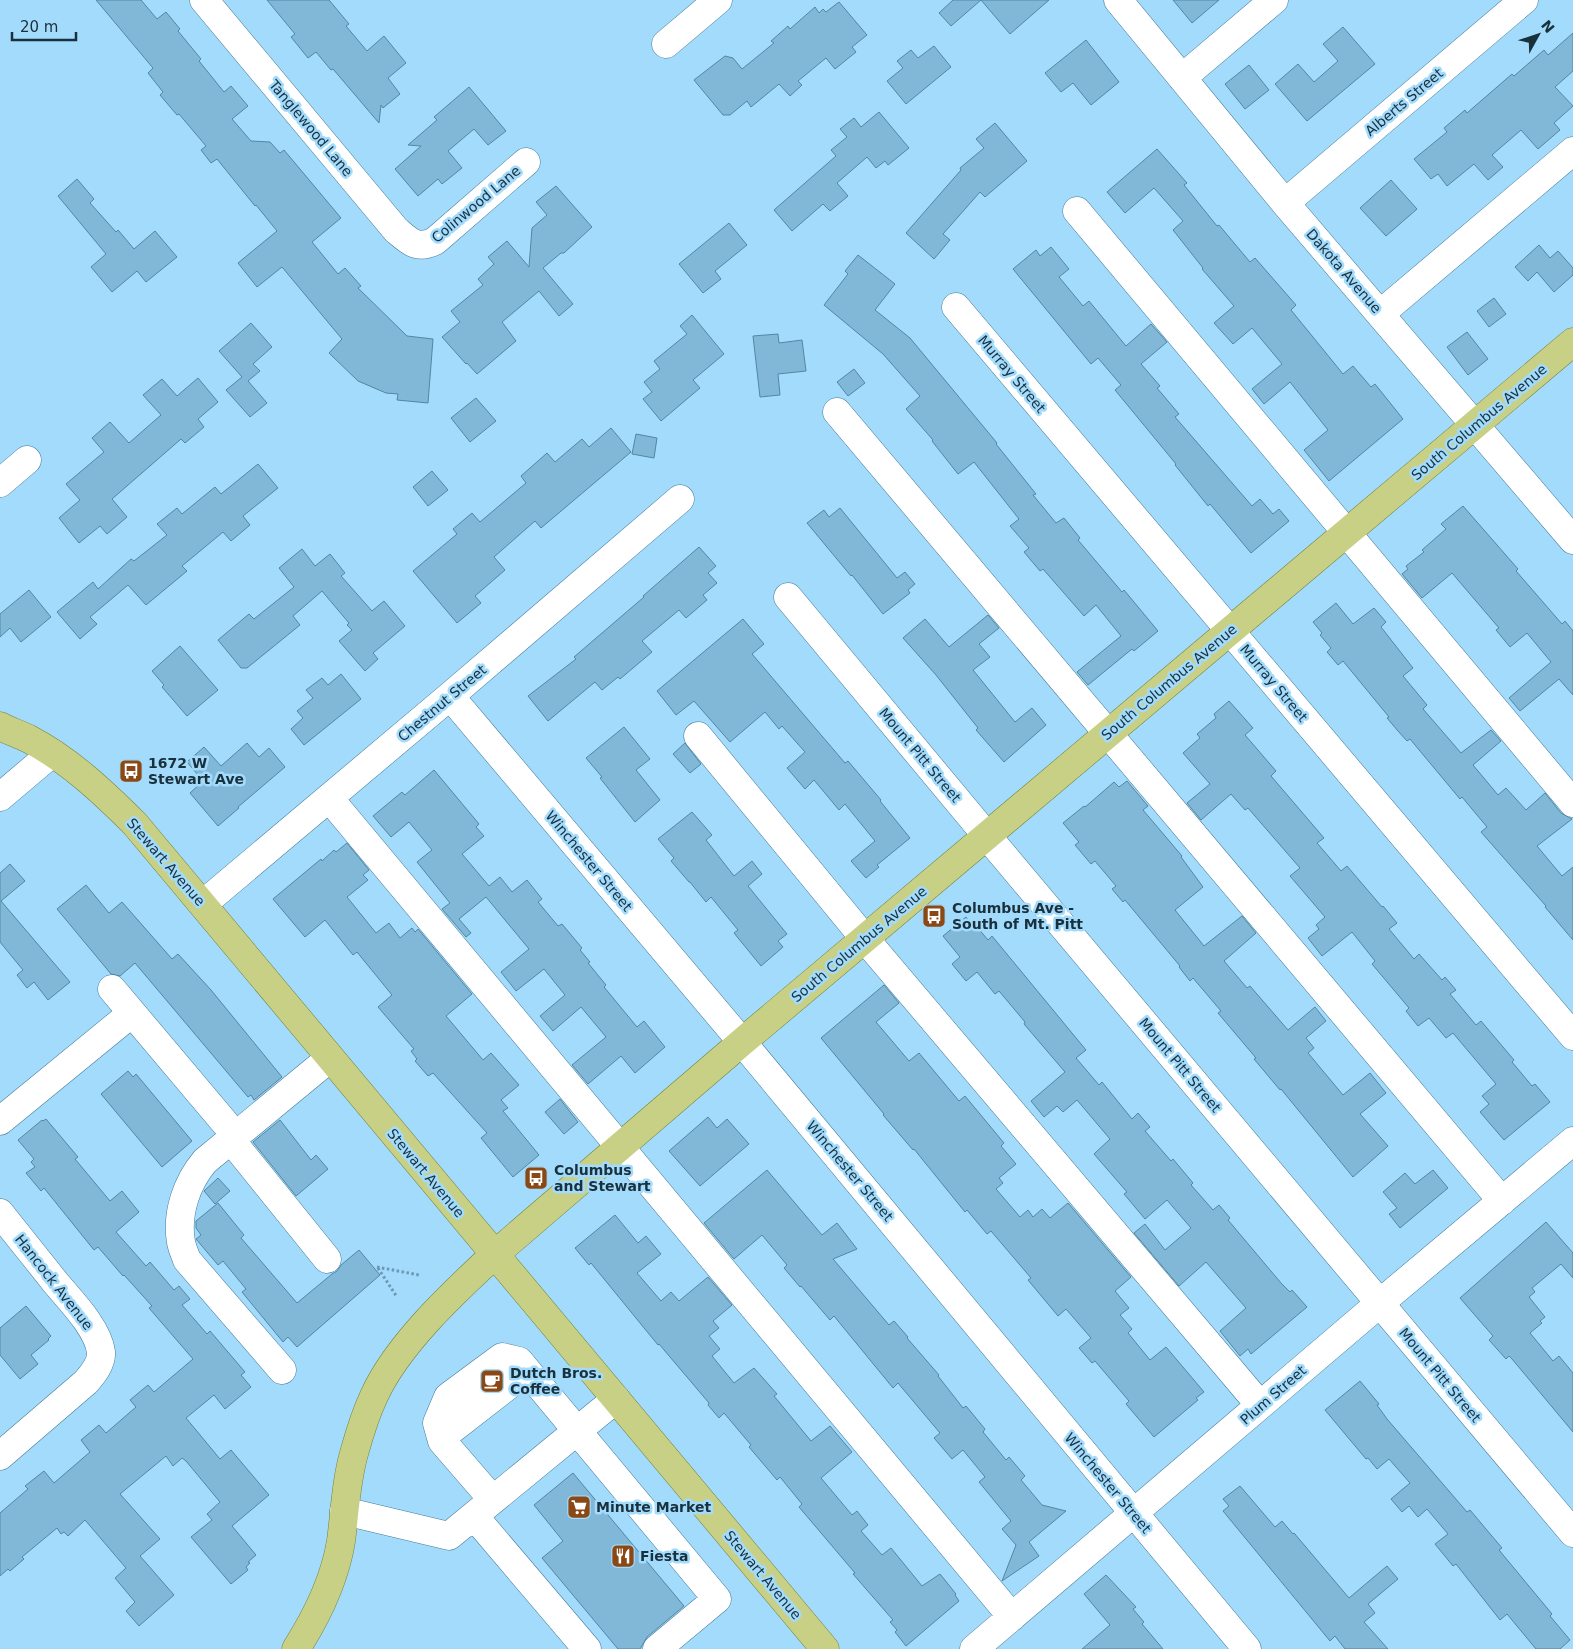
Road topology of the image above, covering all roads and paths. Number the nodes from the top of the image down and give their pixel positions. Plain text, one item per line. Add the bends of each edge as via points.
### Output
1 (204, 0) edge
2 (718, 0) edge
3 (1118, 0) edge
4 (1274, 0) edge
5 (1524, 0) edge
6 (666, 44) dead end
7 (1182, 78) junction
8 (1573, 152) edge
9 (526, 162) dead end
10 (1285, 203) junction
11 (1077, 211) dead end
12 (426, 246) joint
13 (956, 307) dead end
14 (1380, 314) junction
15 (1573, 342) edge
16 (837, 412) dead end
17 (1475, 425) junction
18 (27, 460) dead end
19 (0, 483) edge
20 (680, 499) dead end
21 (1348, 532) junction
22 (1571, 533) edge
23 (788, 597) dead end
24 (1230, 630) junction
25 (450, 696) junction
26 (0, 726) edge
27 (1108, 733) junction
28 (698, 736) dead end
29 (52, 754) junction
30 (0, 797) edge
31 (329, 798) junction
32 (1573, 803) edge
33 (987, 836) junction
34 (203, 904) junction
35 (865, 939) junction
36 (112, 990) dead end
37 (132, 1013) junction
38 (1573, 1036) edge
39 (742, 1042) junction
40 (330, 1058) junction
41 (0, 1121) edge
42 (228, 1132) junction
43 (1573, 1141) edge
44 (621, 1148) junction
45 (1502, 1201) junction
46 (0, 1213) edge
47 (494, 1255) junction
48 (327, 1259) dead end
49 (419, 1274) dead end
50 (397, 1297) dead end
51 (1380, 1303) junction
52 (282, 1370) dead end
53 (616, 1399) junction
54 (1260, 1406) junction
55 (578, 1430) junction
56 (0, 1456) edge
57 (483, 1508) junction
58 (344, 1511) junction
59 (1133, 1514) junction
60 (1573, 1533) edge
61 (1012, 1617) junction
62 (296, 1649) edge
63 (587, 1649) edge
64 (657, 1649) edge
65 (825, 1649) edge
66 (974, 1649) edge
67 (1247, 1649) edge

1 - 12 street, Tanglewood Lane via 396,230 416,245
2 - 6 street
3 - 7 street, Dakota Avenue
4 - 7 street
5 - 10 street, Alberts Street
7 - 10 street, Dakota Avenue
8 - 14 street
9 - 12 street, Colinwood Lane
10 - 14 street, Dakota Avenue
11 - 21 street
13 - 24 street, Murray Street
14 - 17 street, Dakota Avenue
15 - 17 main road, South Columbus Avenue
16 - 27 street
17 - 21 main road, South Columbus Avenue
17 - 22 street, Dakota Avenue
18 - 19 street
20 - 25 street, Chestnut Street
21 - 24 main road, South Columbus Avenue
21 - 32 street
23 - 33 street, Mount Pitt Street
24 - 27 main road, South Columbus Avenue
24 - 38 street, Murray Street
25 - 31 street, Chestnut Street
25 - 39 street, Winchester Street
26 - 29 main road, Stewart Avenue
27 - 33 main road, South Columbus Avenue
27 - 45 street
28 - 35 street
29 - 30 street
29 - 34 main road, Stewart Avenue via 87,779 135,824
31 - 34 street, Chestnut Street
31 - 44 street
33 - 35 main road, South Columbus Avenue
33 - 51 street, Mount Pitt Street
34 - 40 main road, Stewart Avenue
35 - 39 main road, South Columbus Avenue
35 - 54 street
36 - 37 street
37 - 41 street
37 - 42 street
39 - 44 main road, South Columbus Avenue
39 - 59 street, Winchester Street
40 - 42 street
40 - 47 main road, Stewart Avenue
42 - 48 street
42 - 52 street via 195,1173 188,1187 182,1206 181,1242 187,1260
43 - 45 street, Plum Street
44 - 47 main road, South Columbus Avenue
44 - 61 street
45 - 51 street, Plum Street
46 - 56 street, Hancock Avenue via 80,1314 99,1343 101,1354 95,1372 86,1382
47 - 53 main road, Stewart Avenue
47 - 58 main road, South Columbus Avenue via 412,1339 388,1370 374,1396 354,1452
49 - 50 path via 377,1267
51 - 54 street, Plum Street
51 - 60 street, Mount Pitt Street
53 - 55 street
53 - 65 main road, Stewart Avenue
54 - 59 street, Plum Street
55 - 57 street
55 - 57 street via 519,1361 502,1357 448,1397 437,1423 442,1441
55 - 64 street via 717,1599
57 - 58 street via 449,1536
57 - 63 street
58 - 62 main road, South Columbus Avenue via 341,1542 328,1588
59 - 61 street, Plum Street
59 - 67 street, Winchester Street
61 - 66 street, Plum Street

